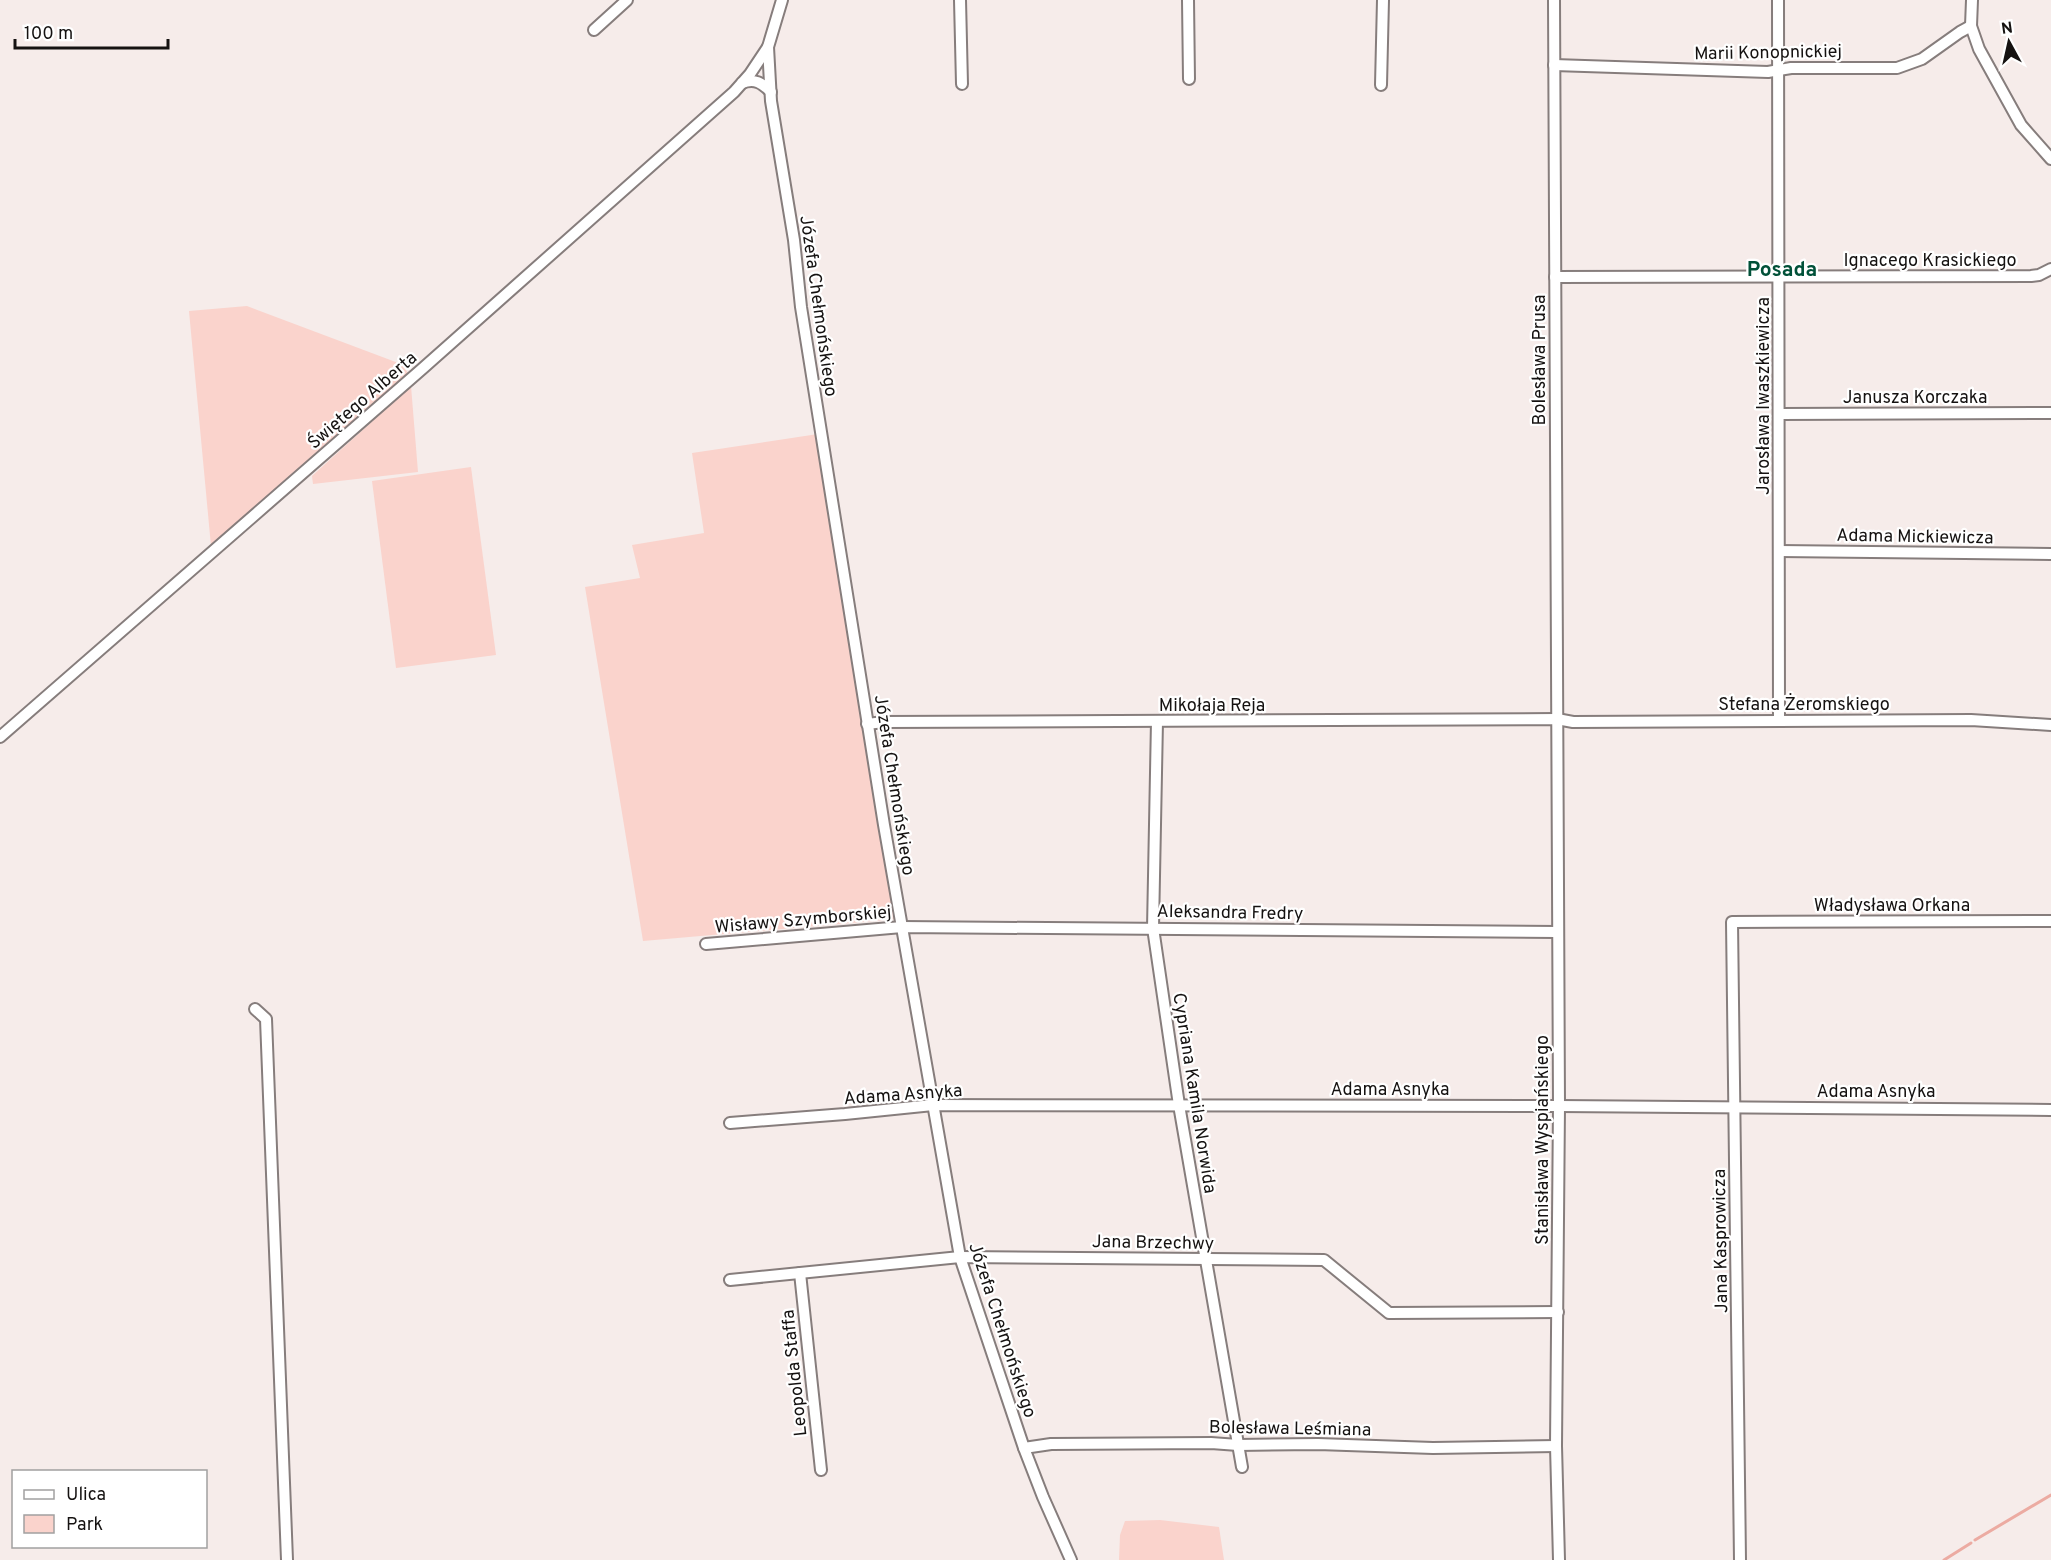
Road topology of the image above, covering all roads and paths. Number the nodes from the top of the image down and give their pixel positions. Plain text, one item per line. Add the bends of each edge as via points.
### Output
1 (627, 0) edge
2 (782, 0) edge
3 (960, 0) edge
4 (1188, 0) edge
5 (1383, 0) edge
6 (1554, 0) edge
7 (1778, 0) edge
8 (1972, 0) edge
9 (1971, 26) junction
10 (594, 30) dead end
11 (768, 47) junction
12 (1554, 65) junction
13 (1779, 70) junction
14 (1189, 79) dead end
15 (742, 83) junction
16 (962, 84) dead end
17 (1381, 85) dead end
18 (771, 93) junction
19 (2051, 159) edge
20 (2051, 268) edge
21 (1555, 277) junction
22 (1779, 278) junction
23 (2051, 413) edge
24 (1780, 414) junction
25 (1779, 551) junction
26 (2051, 554) edge
27 (1557, 719) junction
28 (1779, 720) junction
29 (1157, 722) junction
30 (867, 724) junction
31 (2051, 725) edge
32 (0, 737) edge
33 (2051, 921) edge
34 (1732, 922) joint
35 (902, 927) junction
36 (1153, 928) junction
37 (1557, 932) junction
38 (706, 944) dead end
39 (255, 1009) dead end
40 (933, 1105) junction
41 (1179, 1105) junction
42 (1559, 1106) junction
43 (1734, 1107) junction
44 (2051, 1110) edge
45 (730, 1123) dead end
46 (960, 1257) junction
47 (1206, 1259) junction
48 (800, 1273) junction
49 (730, 1280) dead end
50 (1558, 1312) junction
51 (1238, 1445) junction
52 (1556, 1446) junction
53 (1024, 1448) junction
54 (1242, 1467) dead end
55 (821, 1470) dead end
56 (287, 1560) edge
57 (1071, 1560) edge
58 (1559, 1560) edge
59 (1740, 1560) edge

1 - 10 street
2 - 11 street, Józefa Chełmońskiego
3 - 16 street
4 - 14 street
5 - 17 street
6 - 12 street, Bolesława Prusa
7 - 13 street, Jarosława Iwaszkiewicza
8 - 9 street
9 - 13 street, Marii Konopnickiej via 1922,59 1898,68
9 - 19 street via 2007,103 2026,133
11 - 15 street, Świętego Alberta
11 - 18 street, Józefa Chełmońskiego
12 - 13 street, Marii Konopnickiej
12 - 21 street, Bolesława Prusa
13 - 22 street, Jarosława Iwaszkiewicza
15 - 18 street via 755,81
15 - 32 street, Świętego Alberta
18 - 30 street, Józefa Chełmońskiego
20 - 22 street, Ignacego Krasickiego via 2031,276
21 - 22 street, Ignacego Krasickiego
21 - 27 street, Bolesława Prusa
22 - 24 street, Jarosława Iwaszkiewicza
23 - 24 street, Janusza Korczaka
24 - 25 street, Jarosława Iwaszkiewicza
25 - 26 street, Adama Mickiewicza
25 - 28 street, Jarosława Iwaszkiewicza
27 - 28 street, Stefana Żeromskiego
27 - 29 street, Mikołaja Reja
27 - 37 street, Stanisława Wyspiańskiego
28 - 31 street, Stefana Żeromskiego via 1971,720
29 - 30 street, Mikołaja Reja
29 - 36 street, Cypriana Kamila Norwida
30 - 35 street, Józefa Chełmońskiego
33 - 34 street, Władysława Orkana
34 - 43 street, Jana Kasprowicza
35 - 36 street, Aleksandra Fredry
35 - 38 street, Wisławy Szymborskiej
35 - 40 street, Józefa Chełmońskiego
36 - 37 street, Aleksandra Fredry
36 - 41 street, Cypriana Kamila Norwida
37 - 42 street, Stanisława Wyspiańskiego
39 - 56 street via 266,1019
40 - 41 street, Adama Asnyka
40 - 45 street, Adama Asnyka
40 - 46 street, Józefa Chełmońskiego
41 - 42 street, Adama Asnyka
41 - 47 street, Cypriana Kamila Norwida
42 - 43 street, Adama Asnyka
42 - 50 street, Stanisława Wyspiańskiego
43 - 44 street, Adama Asnyka
43 - 59 street, Jana Kasprowicza
46 - 47 street, Jana Brzechwy
46 - 48 street, Jana Brzechwy
46 - 53 street, Józefa Chełmońskiego
47 - 50 street, Jana Brzechwy via 1324,1260 1389,1313
47 - 51 street, Cypriana Kamila Norwida
48 - 49 street, Jana Brzechwy
48 - 55 street, Leopolda Staffa
50 - 52 street, Stanisława Wyspiańskiego
51 - 52 street, Bolesława Leśmiana
51 - 53 street, Bolesława Leśmiana via 1051,1444
51 - 54 street, Cypriana Kamila Norwida
52 - 58 street, Stanisława Wyspiańskiego
53 - 57 street, Józefa Chełmońskiego

